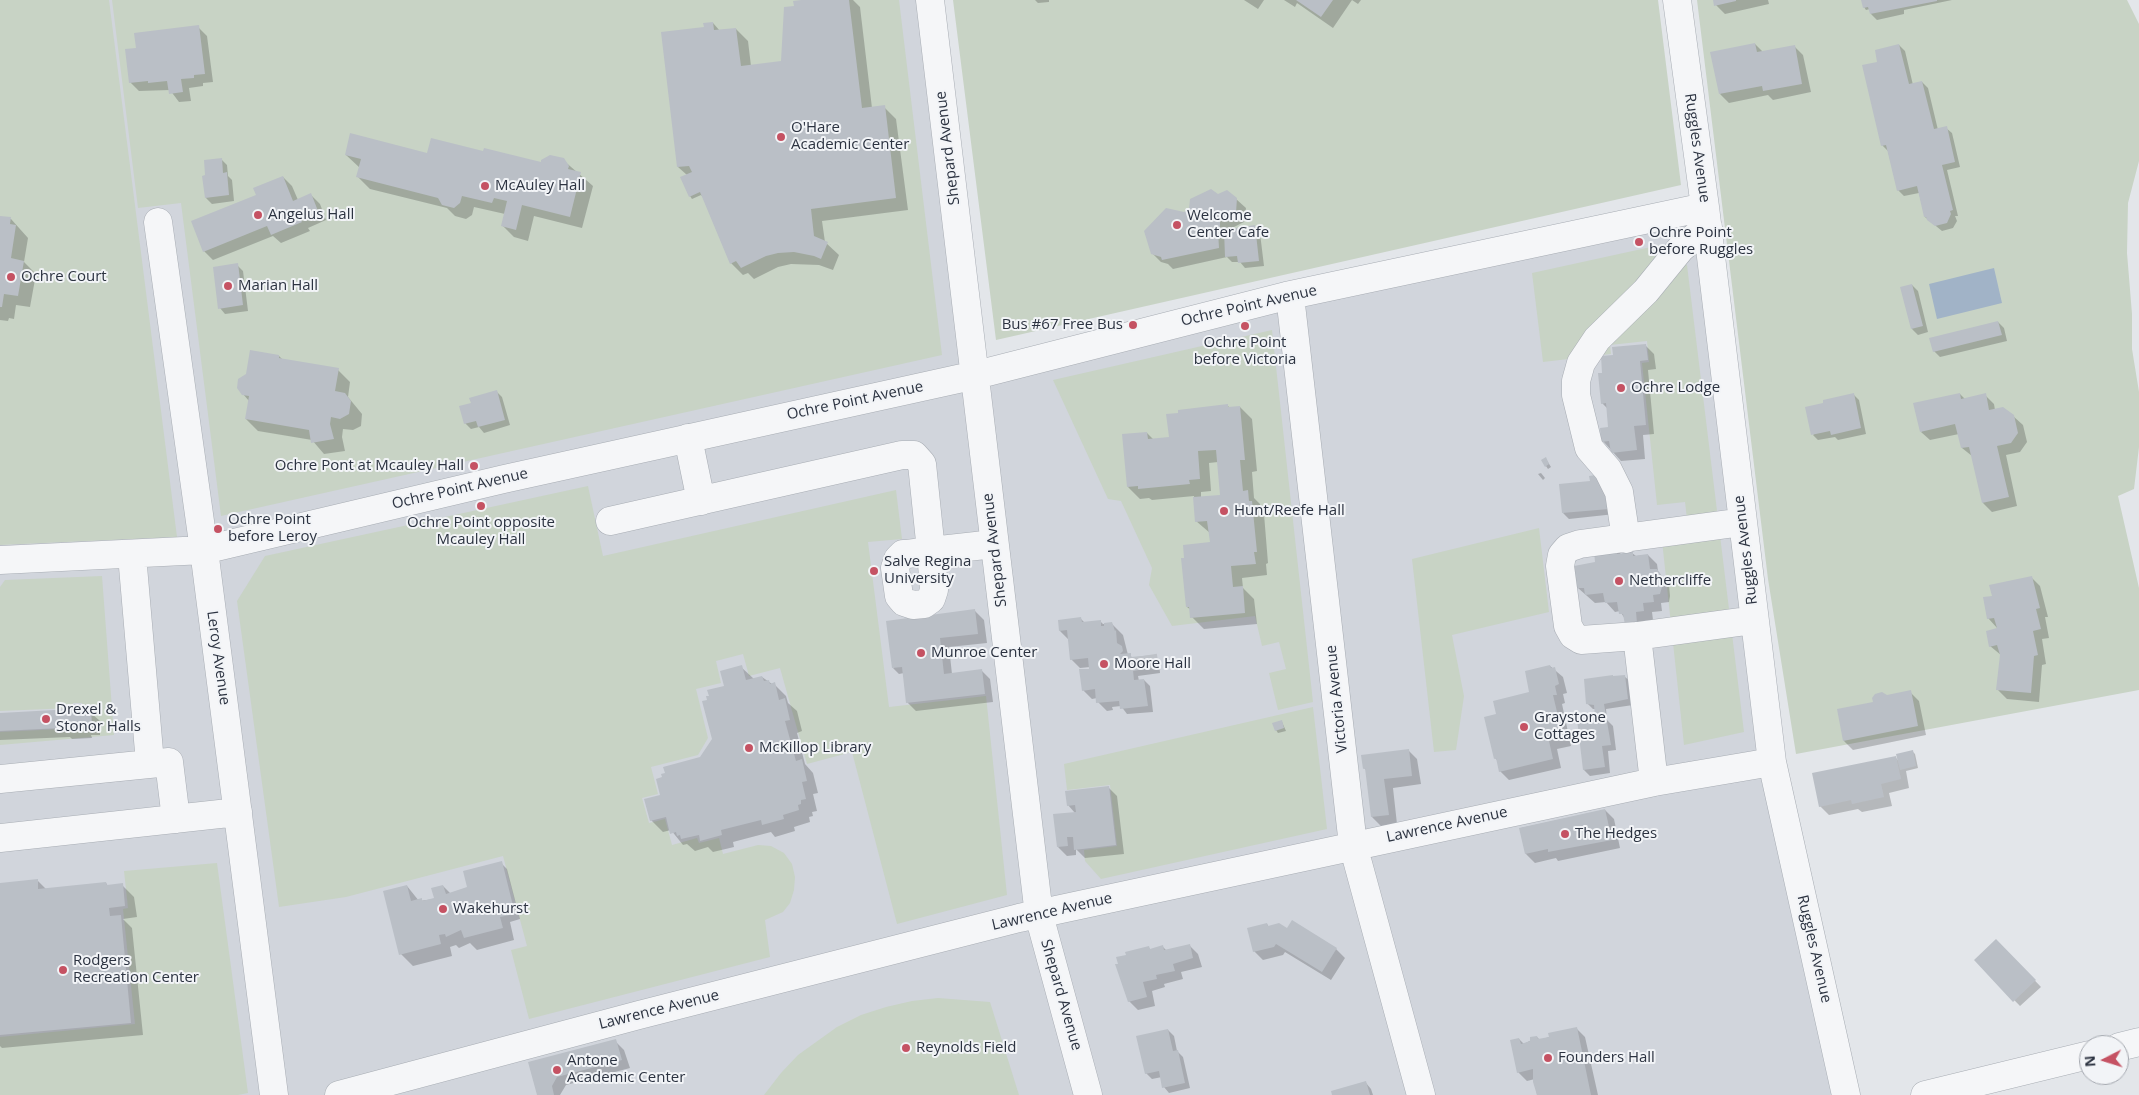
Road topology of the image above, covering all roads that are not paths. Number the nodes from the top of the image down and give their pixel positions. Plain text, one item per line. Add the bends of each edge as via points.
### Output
1 (930, 0) edge
2 (1677, 0) edge
3 (1706, 217) junction
4 (158, 222) dead end
5 (1290, 296) junction
6 (976, 375) junction
7 (688, 438) junction
8 (701, 500) junction
9 (610, 521) dead end
10 (1743, 522) junction
11 (1626, 539) junction
12 (994, 544) junction
13 (204, 550) junction
14 (132, 555) junction
15 (0, 560) edge
16 (1754, 620) junction
17 (1637, 636) junction
18 (1772, 762) junction
19 (150, 763) junction
20 (0, 779) edge
21 (1654, 782) junction
22 (238, 812) junction
23 (176, 819) junction
24 (0, 838) edge
25 (1353, 845) junction
26 (1038, 915) junction
27 (2079, 1057) edge
28 (274, 1095) edge
29 (339, 1095) edge
30 (1088, 1095) edge
31 (1421, 1095) edge
32 (1846, 1095) edge
33 (1925, 1095) edge

1 - 6 street, Shepard Avenue
2 - 3 street, Ruggles Avenue
3 - 5 street, Ochre Point Avenue
3 - 10 street, Ruggles Avenue
3 - 11 street via 1646,291 1597,339 1581,363 1576,381 1576,395 1589,448 1608,470 1620,492
4 - 13 street, Leroy Avenue
5 - 6 street, Ochre Point Avenue
5 - 25 street, Victoria Avenue
6 - 7 street, Ochre Point Avenue
6 - 12 street, Shepard Avenue
7 - 8 street
7 - 13 street, Ochre Point Avenue via 504,478
8 - 9 street
8 - 12 street via 902,455 914,456 922,464 931,551
10 - 11 street
10 - 16 street, Ruggles Avenue
11 - 17 street via 1568,548 1562,555 1560,566 1568,626 1573,635 1581,640
12 - 26 street, Shepard Avenue
13 - 14 street, Ochre Point Avenue
13 - 22 street, Leroy Avenue
14 - 15 street, Ochre Point Avenue
14 - 19 street
16 - 17 street
16 - 18 street, Ruggles Avenue
17 - 21 street
18 - 21 street, Lawrence Avenue
18 - 32 street, Ruggles Avenue
19 - 20 street
19 - 23 street via 169,762
21 - 25 street, Lawrence Avenue
22 - 23 street
22 - 28 street, Leroy Avenue
23 - 24 street
25 - 26 street, Lawrence Avenue
25 - 31 street, Victoria Avenue
26 - 29 street, Lawrence Avenue via 639,1015
26 - 30 street, Shepard Avenue
27 - 33 street

